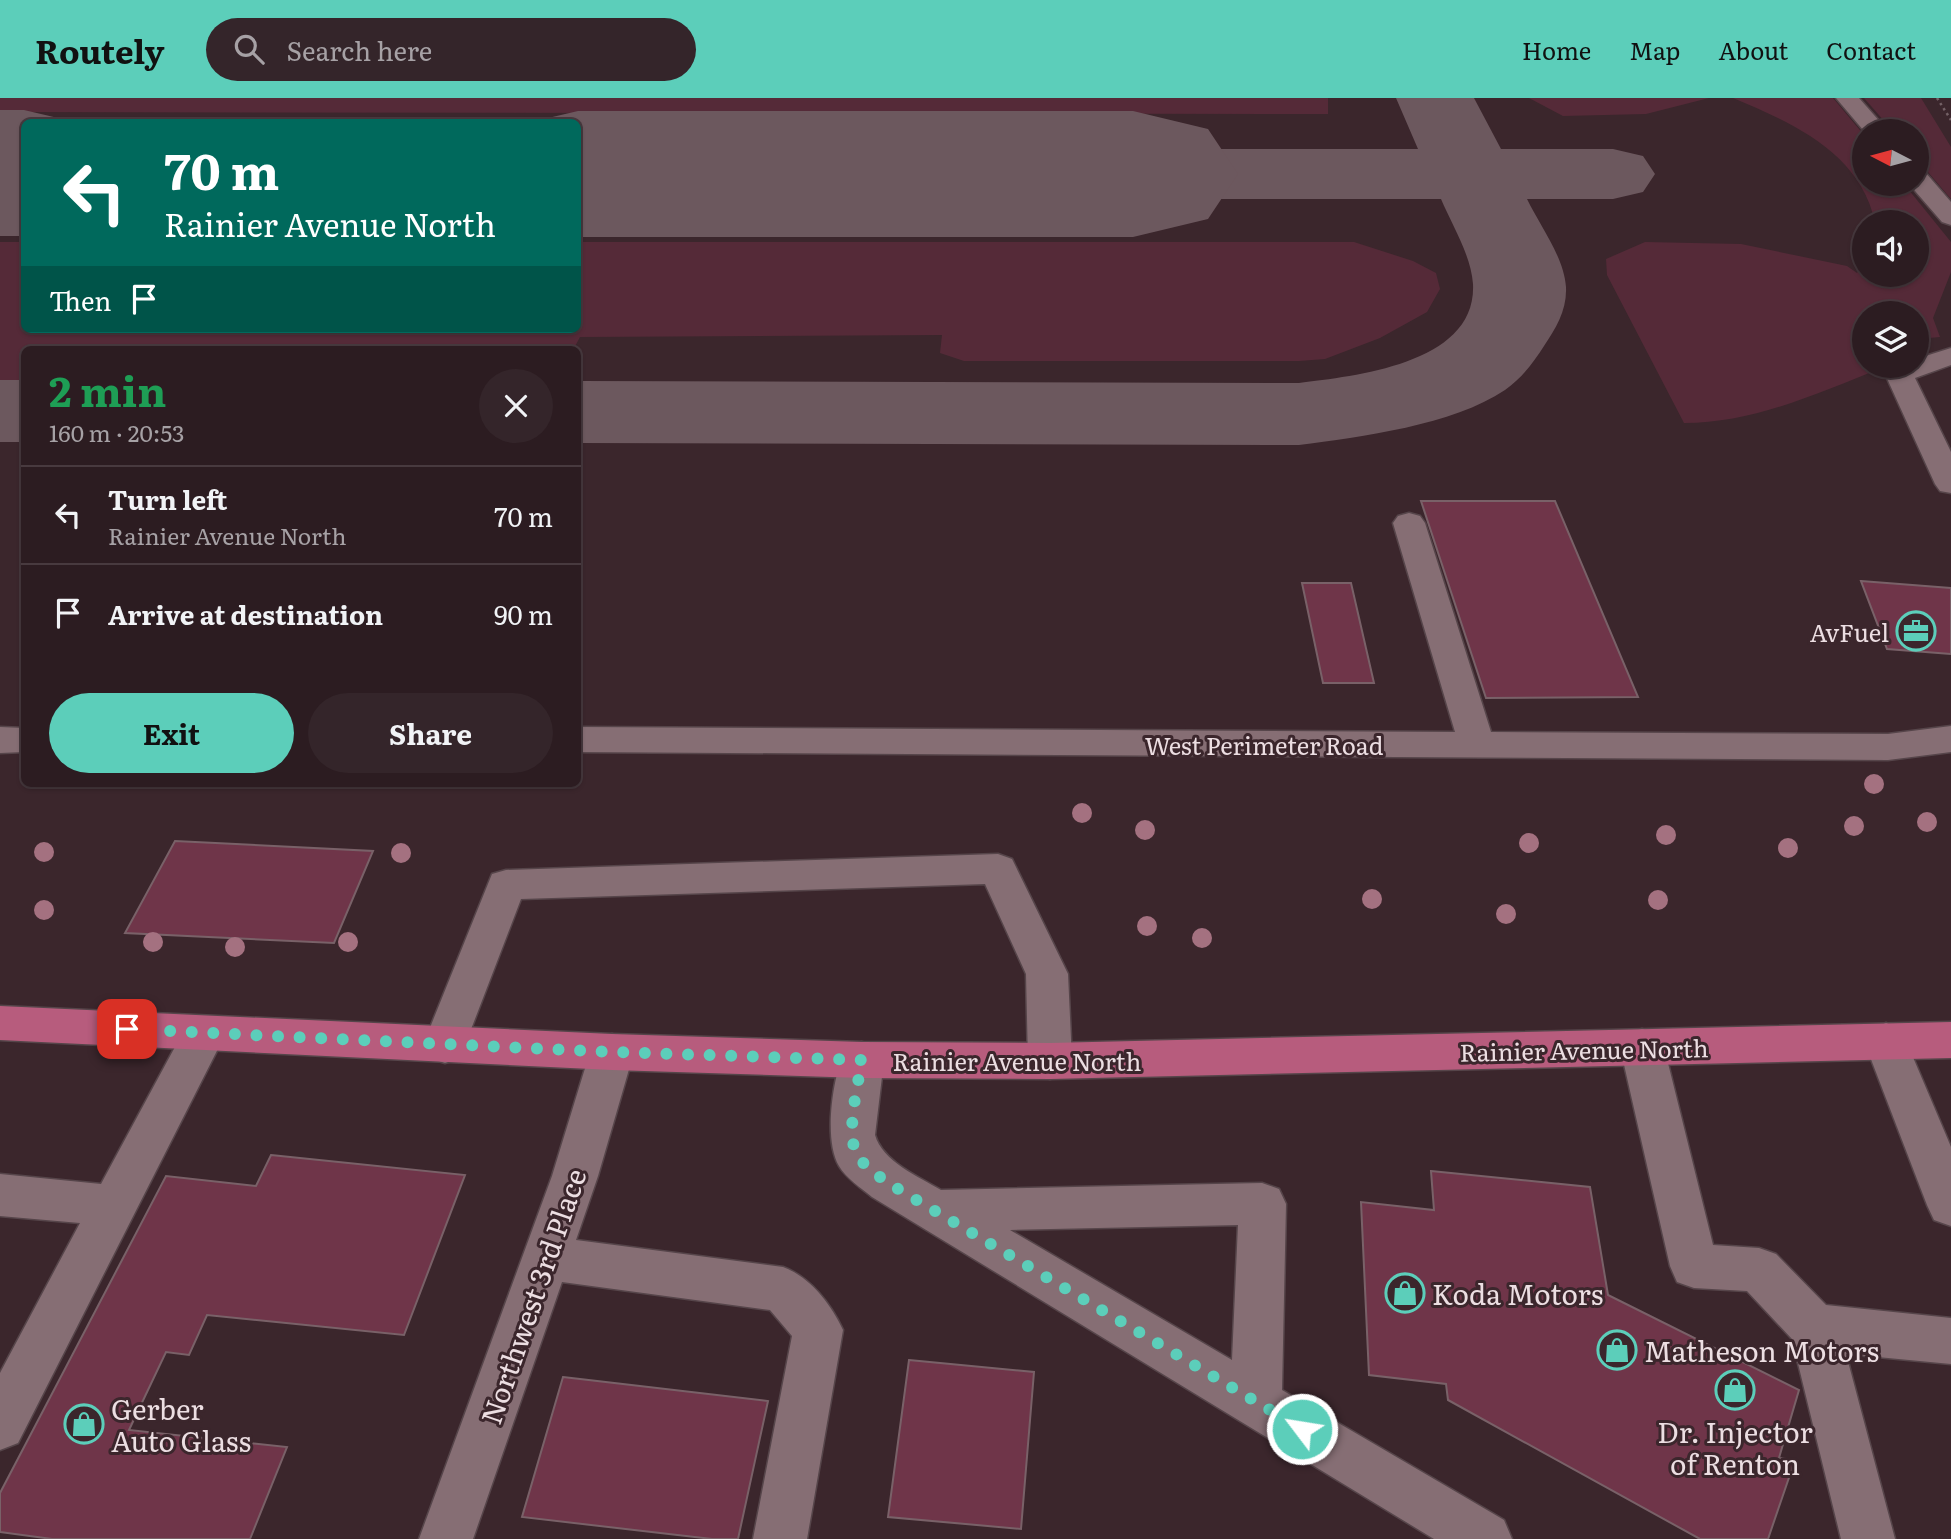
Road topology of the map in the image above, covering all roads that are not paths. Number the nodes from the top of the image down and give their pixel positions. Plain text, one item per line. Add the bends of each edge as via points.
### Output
1 (1847, 98) edge
2 (1865, 119) edge
3 (1929, 192) edge
4 (1951, 217) edge
5 (1951, 356) edge
6 (1951, 484) edge
7 (1409, 523) dead end
8 (1951, 739) edge
9 (0, 740) edge
10 (21, 740) edge
11 (581, 740) edge
12 (1477, 745) junction
13 (0, 1023) edge
14 (204, 1033) junction
15 (1951, 1040) edge
16 (1886, 1041) junction
17 (445, 1045) junction
18 (1642, 1047) junction
19 (612, 1052) junction
20 (862, 1060) junction
21 (1050, 1061) junction
22 (0, 1195) edge
23 (1951, 1205) edge
24 (114, 1206) junction
25 (935, 1211) junction
26 (546, 1258) junction
27 (1814, 1327) junction
28 (1951, 1341) edge
29 (1256, 1402) junction
30 (0, 1425) edge
31 (446, 1539) edge
32 (780, 1539) edge
33 (1485, 1539) edge
34 (1868, 1539) edge

1 - 2 street
3 - 4 street
5 - 6 street via 1894,378
7 - 12 street
8 - 12 street, West Perimeter Road via 1888,747
9 - 10 street
11 - 12 street, West Perimeter Road
13 - 14 main road, Rainier Avenue North
14 - 17 main road, Rainier Avenue North
14 - 24 street
15 - 16 main road, Rainier Avenue North
16 - 18 main road, Rainier Avenue North
16 - 23 street
17 - 19 main road, Rainier Avenue North
17 - 21 street via 506,885 998,869 1048,974
18 - 21 main road, Rainier Avenue North
18 - 27 street via 1694,1266 1759,1270
19 - 20 main road, Rainier Avenue North
19 - 26 street, Northwest 3rd Place
20 - 21 main road, Rainier Avenue North
20 - 25 street via 852,1135 857,1155 888,1183
22 - 24 street
24 - 30 street
25 - 29 street
25 - 29 street via 1262,1204
26 - 31 street, Northwest 3rd Place
26 - 32 street via 783,1289 818,1330
27 - 28 street
27 - 34 street
29 - 33 street

